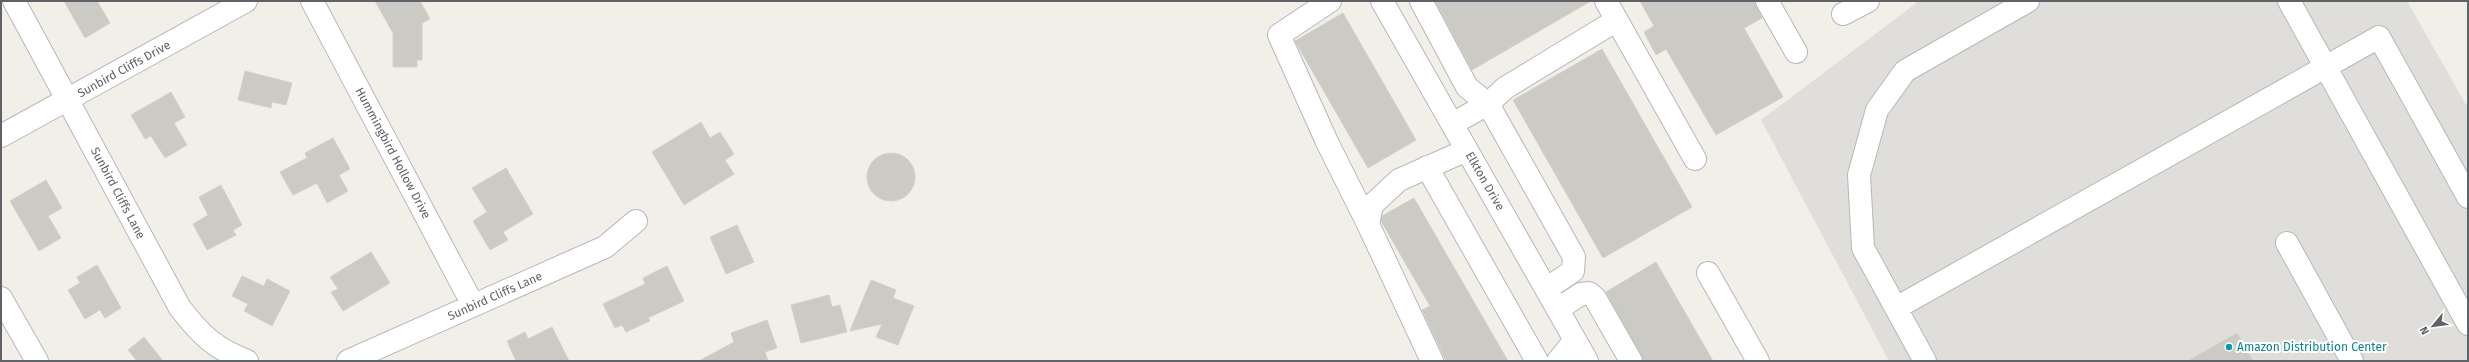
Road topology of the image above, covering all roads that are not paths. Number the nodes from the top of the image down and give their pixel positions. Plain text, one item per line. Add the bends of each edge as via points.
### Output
1 (14, 1) edge
2 (246, 1) edge
3 (312, 1) edge
4 (1330, 1) edge
5 (1382, 1) edge
6 (1421, 1) edge
7 (1606, 1) edge
8 (1767, 1) edge
9 (1868, 1) edge
10 (2028, 1) edge
11 (2288, 1) edge
12 (1843, 14) dead end
13 (1617, 20) junction
14 (1796, 52) dead end
15 (2325, 68) junction
16 (67, 100) junction
17 (1488, 104) junction
18 (1452, 124) junction
19 (1, 136) edge
20 (1466, 150) junction
21 (1695, 159) dead end
22 (1427, 167) junction
23 (2468, 197) edge
24 (636, 220) dead end
25 (1368, 224) junction
26 (2287, 243) dead end
27 (1708, 273) dead end
28 (1546, 289) junction
29 (1, 298) edge
30 (474, 305) junction
31 (1896, 308) junction
32 (1558, 309) junction
33 (2468, 324) edge
34 (1575, 340) junction
35 (37, 361) edge
36 (247, 361) edge
37 (348, 361) edge
38 (1432, 361) edge
39 (1537, 361) edge
40 (1558, 361) edge
41 (1587, 361) edge
42 (1631, 361) edge
43 (1758, 361) edge
44 (1925, 361) edge
45 (2352, 361) edge

1 - 16 street, Sunbird Cliffs Lane
2 - 16 street, Sunbird Cliffs Drive
3 - 30 street, Hummingbird Hollow Drive
4 - 25 street via 1279,35 1327,142
5 - 18 street, Elkton Drive
6 - 17 street via 1467,87
7 - 13 street
8 - 14 street
9 - 12 street
10 - 31 street via 1905,71 1877,110 1859,175 1863,248
11 - 15 street
13 - 17 street via 1505,88
13 - 21 street
15 - 23 street via 2379,37
15 - 31 street
15 - 33 street
16 - 19 street, Sunbird Cliffs Drive
16 - 36 street, Sunbird Cliffs Lane via 180,308 199,333 228,354
17 - 18 street
17 - 28 street via 1574,257 1573,271
18 - 20 street, Elkton Drive
20 - 22 street
20 - 28 street, Elkton Drive
22 - 25 street via 1398,180 1377,200 1372,206
22 - 39 street
24 - 30 street, Sunbird Cliffs Lane via 605,247
25 - 38 street
26 - 45 street
27 - 43 street
28 - 32 street, Elkton Drive
29 - 35 street
30 - 37 street, Sunbird Cliffs Lane
31 - 44 street
32 - 34 street, Elkton Drive
32 - 42 street via 1581,294 1589,293 1595,298
34 - 40 street
34 - 41 street, Elkton Drive

